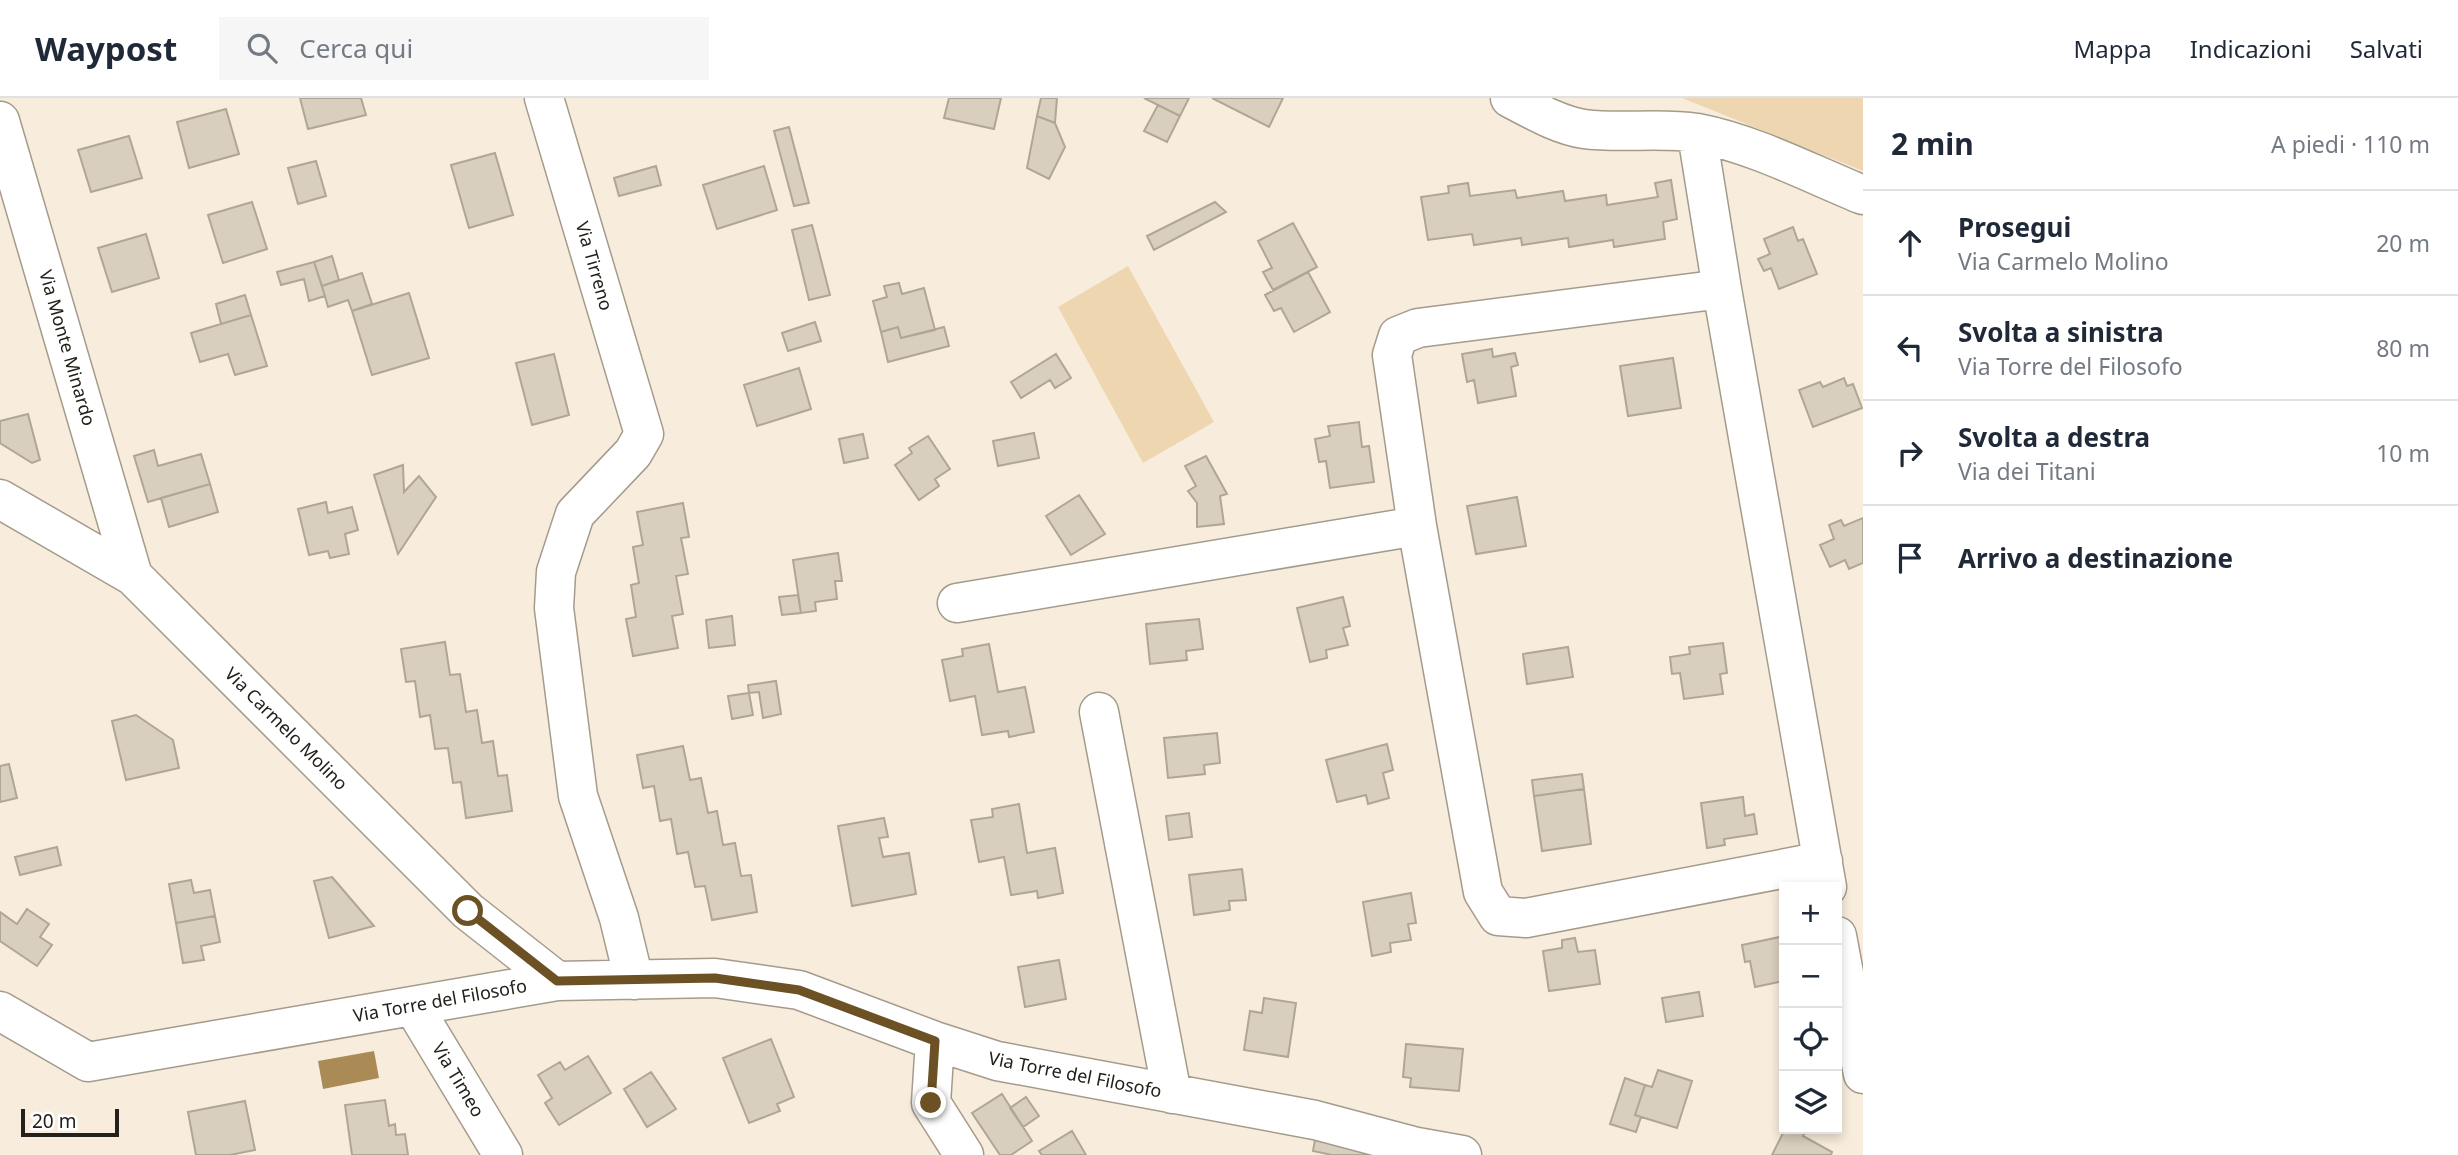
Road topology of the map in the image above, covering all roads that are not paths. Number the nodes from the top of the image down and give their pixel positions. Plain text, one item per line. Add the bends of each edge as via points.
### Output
1 (544, 98) edge
2 (1510, 98) edge
3 (0, 121) edge
4 (1698, 134) junction
5 (1863, 195) edge
6 (1722, 289) junction
7 (0, 499) edge
8 (1417, 526) junction
9 (133, 576) junction
10 (957, 603) dead end
11 (1099, 712) dead end
12 (1825, 874) edge
13 (1839, 945) edge
14 (634, 980) junction
15 (557, 981) junction
16 (413, 1006) junction
17 (0, 1011) edge
18 (935, 1041) junction
19 (1863, 1074) edge
20 (1172, 1094) junction
21 (503, 1155) edge
22 (964, 1155) edge
23 (1462, 1155) edge

1 - 14 street, Via Tirreno via 644,434 633,453 575,514 556,572 554,608 578,796
2 - 4 street via 1581,129
3 - 9 street, Via Monte Minardo
4 - 5 street via 1737,144
4 - 6 street
6 - 8 street via 1418,328 1398,336 1392,355
6 - 12 street
7 - 9 street, Via Carmelo Molino
8 - 10 street
8 - 12 street via 1483,892 1498,916 1526,918
9 - 15 street, Via Carmelo Molino via 468,911
11 - 20 street
13 - 19 street
14 - 15 street, Via Torre del Filosofo
14 - 18 street, Via Torre del Filosofo via 715,978 799,990
15 - 16 street, Via Torre del Filosofo
16 - 17 street, Via Torre del Filosofo via 88,1062
16 - 21 street, Via Timeo
18 - 20 street, Via Torre del Filosofo via 997,1061
18 - 22 street via 931,1103
20 - 23 street, Via Torre del Filosofo via 1315,1120

